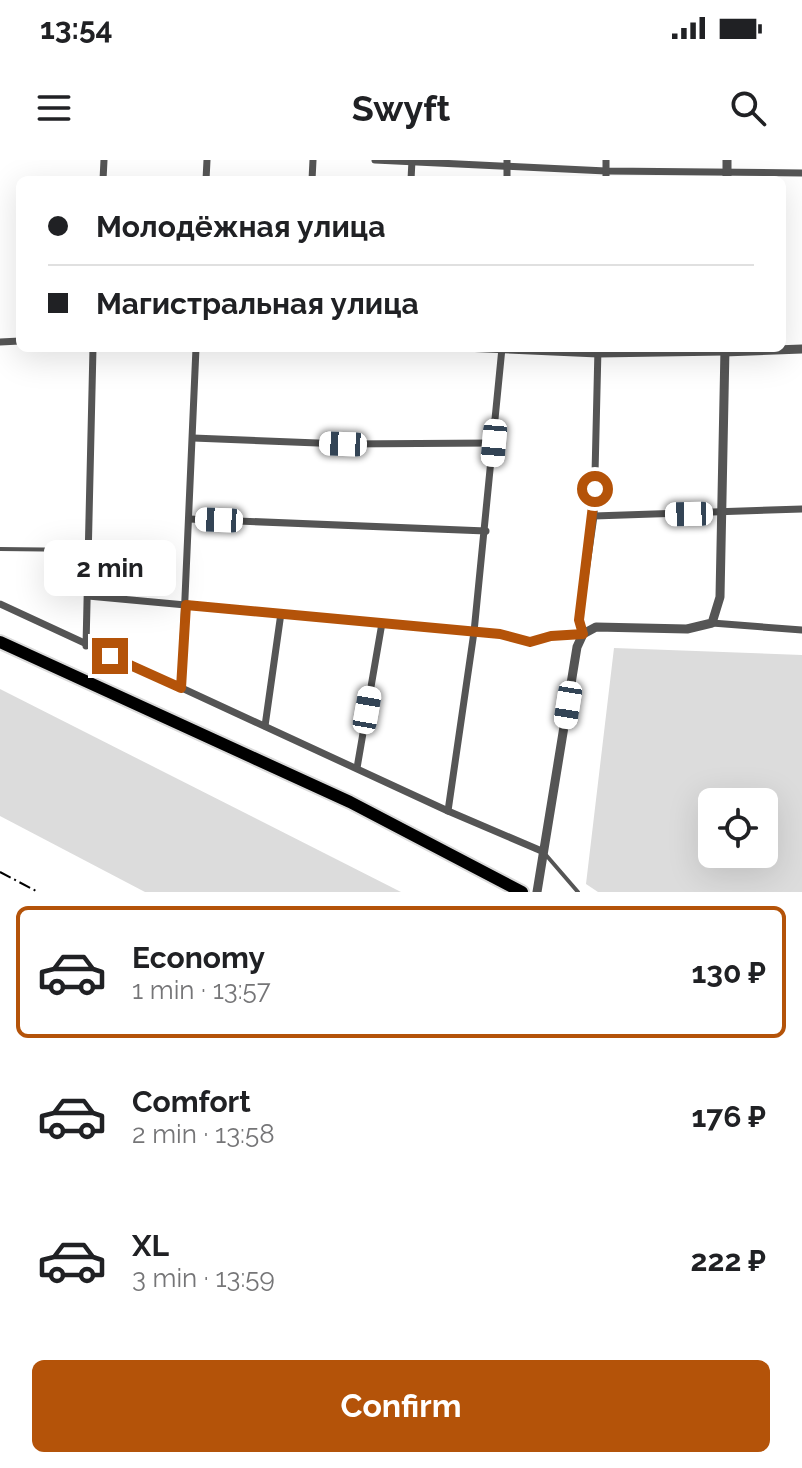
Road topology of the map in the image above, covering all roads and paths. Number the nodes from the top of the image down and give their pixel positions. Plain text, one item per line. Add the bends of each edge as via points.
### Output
1 (375, 160) edge
2 (606, 160) edge
3 (412, 161) edge
4 (507, 163) edge
5 (802, 173) edge
6 (606, 175) edge
7 (666, 176) edge
8 (746, 176) edge
9 (93, 352) edge
10 (196, 352) edge
11 (502, 352) edge
12 (598, 352) edge
13 (724, 352) edge
14 (193, 438) junction
15 (494, 443) junction
16 (802, 509) edge
17 (721, 513) junction
18 (594, 516) junction
19 (189, 519) junction
20 (486, 531) junction
21 (0, 549) edge
22 (89, 550) junction
23 (88, 596) junction
24 (0, 604) edge
25 (186, 605) junction
26 (281, 613) junction
27 (382, 623) junction
28 (712, 623) junction
29 (802, 630) edge
30 (474, 632) junction
31 (583, 634) junction
32 (0, 642) edge
33 (86, 646) junction
34 (181, 688) junction
35 (265, 726) junction
36 (357, 768) junction
37 (448, 811) junction
38 (544, 852) junction
39 (522, 892) edge
40 (537, 892) edge
41 (578, 892) edge

1 - 3 street
2 - 6 street
3 - 4 street
4 - 6 street
5 - 8 street
6 - 7 street
9 - 22 street
10 - 14 street
11 - 15 street
12 - 18 street
13 - 17 street
14 - 15 street
14 - 19 street
15 - 20 street
16 - 17 street
17 - 18 street
17 - 28 street via 720,597
18 - 31 street via 579,620
19 - 20 street
19 - 25 street
20 - 30 street
21 - 22 lane
22 - 23 street
23 - 25 street
23 - 33 street
24 - 33 street
25 - 26 street
25 - 34 street
26 - 27 street
26 - 35 street
27 - 30 street
27 - 36 street
28 - 29 street
28 - 31 street via 687,629 596,627
30 - 31 street via 530,642
30 - 37 street
31 - 38 street
32 - 39 highway via 350,802
33 - 34 street
34 - 35 street
35 - 36 street
36 - 37 street
37 - 38 street
38 - 40 street
38 - 41 lane

